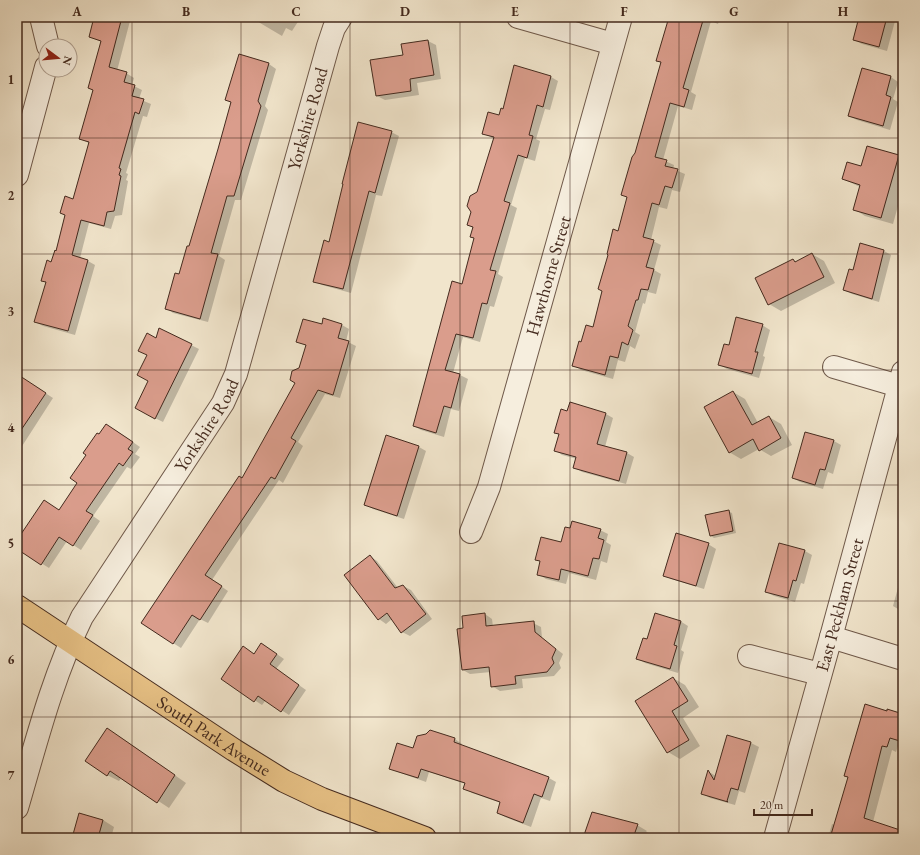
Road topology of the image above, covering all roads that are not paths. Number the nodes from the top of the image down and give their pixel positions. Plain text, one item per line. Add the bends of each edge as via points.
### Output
1 (41, 17) edge
2 (341, 17) edge
3 (518, 17) edge
4 (621, 17) edge
5 (46, 38) edge
6 (613, 44) junction
7 (43, 78) edge
8 (17, 175) edge
9 (834, 368) dead end
10 (901, 379) edge
11 (471, 532) dead end
12 (17, 606) edge
13 (831, 637) junction
14 (70, 641) junction
15 (749, 656) dead end
16 (903, 659) edge
17 (820, 674) junction
18 (17, 808) edge
19 (425, 838) edge
20 (775, 838) edge

1 - 5 street
2 - 14 street, Yorkshire Road via 328,46 236,374 223,403 82,617
3 - 6 street
4 - 6 street, Hawthorne Street
6 - 11 street, Hawthorne Street via 489,487
7 - 8 street
9 - 10 street
10 - 13 street, East Peckham Street
12 - 14 main road, South Park Avenue
13 - 16 street
13 - 17 street, East Peckham Street
14 - 18 street, Yorkshire Road via 51,690
14 - 19 main road, South Park Avenue via 284,781 322,799
15 - 17 street
17 - 20 street, East Peckham Street

